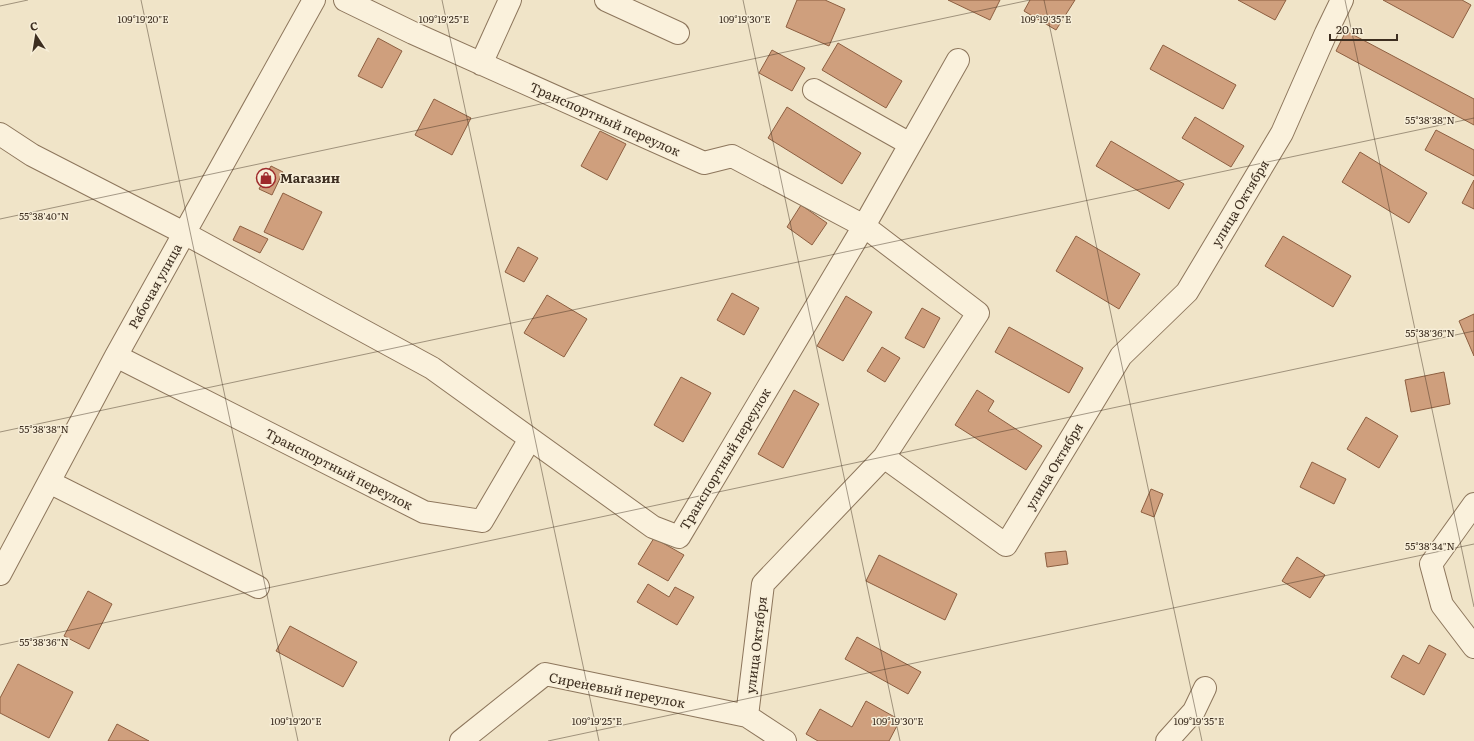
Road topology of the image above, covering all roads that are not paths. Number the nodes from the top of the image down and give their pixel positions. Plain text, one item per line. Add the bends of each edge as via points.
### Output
1 (314, 0) edge
2 (345, 0) edge
3 (510, 0) edge
4 (606, 0) edge
5 (1342, 0) edge
6 (678, 33) dead end
7 (958, 60) dead end
8 (481, 64) junction
9 (814, 90) dead end
10 (0, 134) edge
11 (910, 144) junction
12 (864, 226) junction
13 (184, 234) junction
14 (116, 356) junction
15 (530, 439) junction
16 (884, 457) junction
17 (49, 482) junction
18 (1474, 504) edge
19 (9, 538) edge
20 (0, 574) edge
21 (258, 587) dead end
22 (1474, 647) edge
23 (1205, 688) dead end
24 (747, 716) junction
25 (470, 738) edge
26 (785, 741) edge
27 (1167, 741) edge

1 - 13 street, Рабочая улица
2 - 8 street, Транспортный переулок
3 - 8 street
4 - 6 street
5 - 16 street, улица Октября via 1282,134 1187,292 1121,356 1006,545
7 - 11 street
8 - 12 street, Транспортный переулок via 704,163 732,156
9 - 11 street
10 - 13 street, Транспортный переулок via 32,155
11 - 12 street
12 - 15 street, Транспортный переулок via 679,537 653,527
12 - 16 street, Транспортный переулок via 978,313
13 - 14 street, Рабочая улица
13 - 15 street, Транспортный переулок via 432,368
14 - 15 street, Транспортный переулок via 424,512 482,521
14 - 17 street, Рабочая улица
16 - 24 street, улица Октября via 763,584
17 - 19 street, Рабочая улица
17 - 21 street
18 - 22 street via 1431,564 1442,605
19 - 20 street, Рабочая улица
23 - 27 street via 1194,711
24 - 25 street, Сиреневый переулок via 546,674
24 - 26 street

